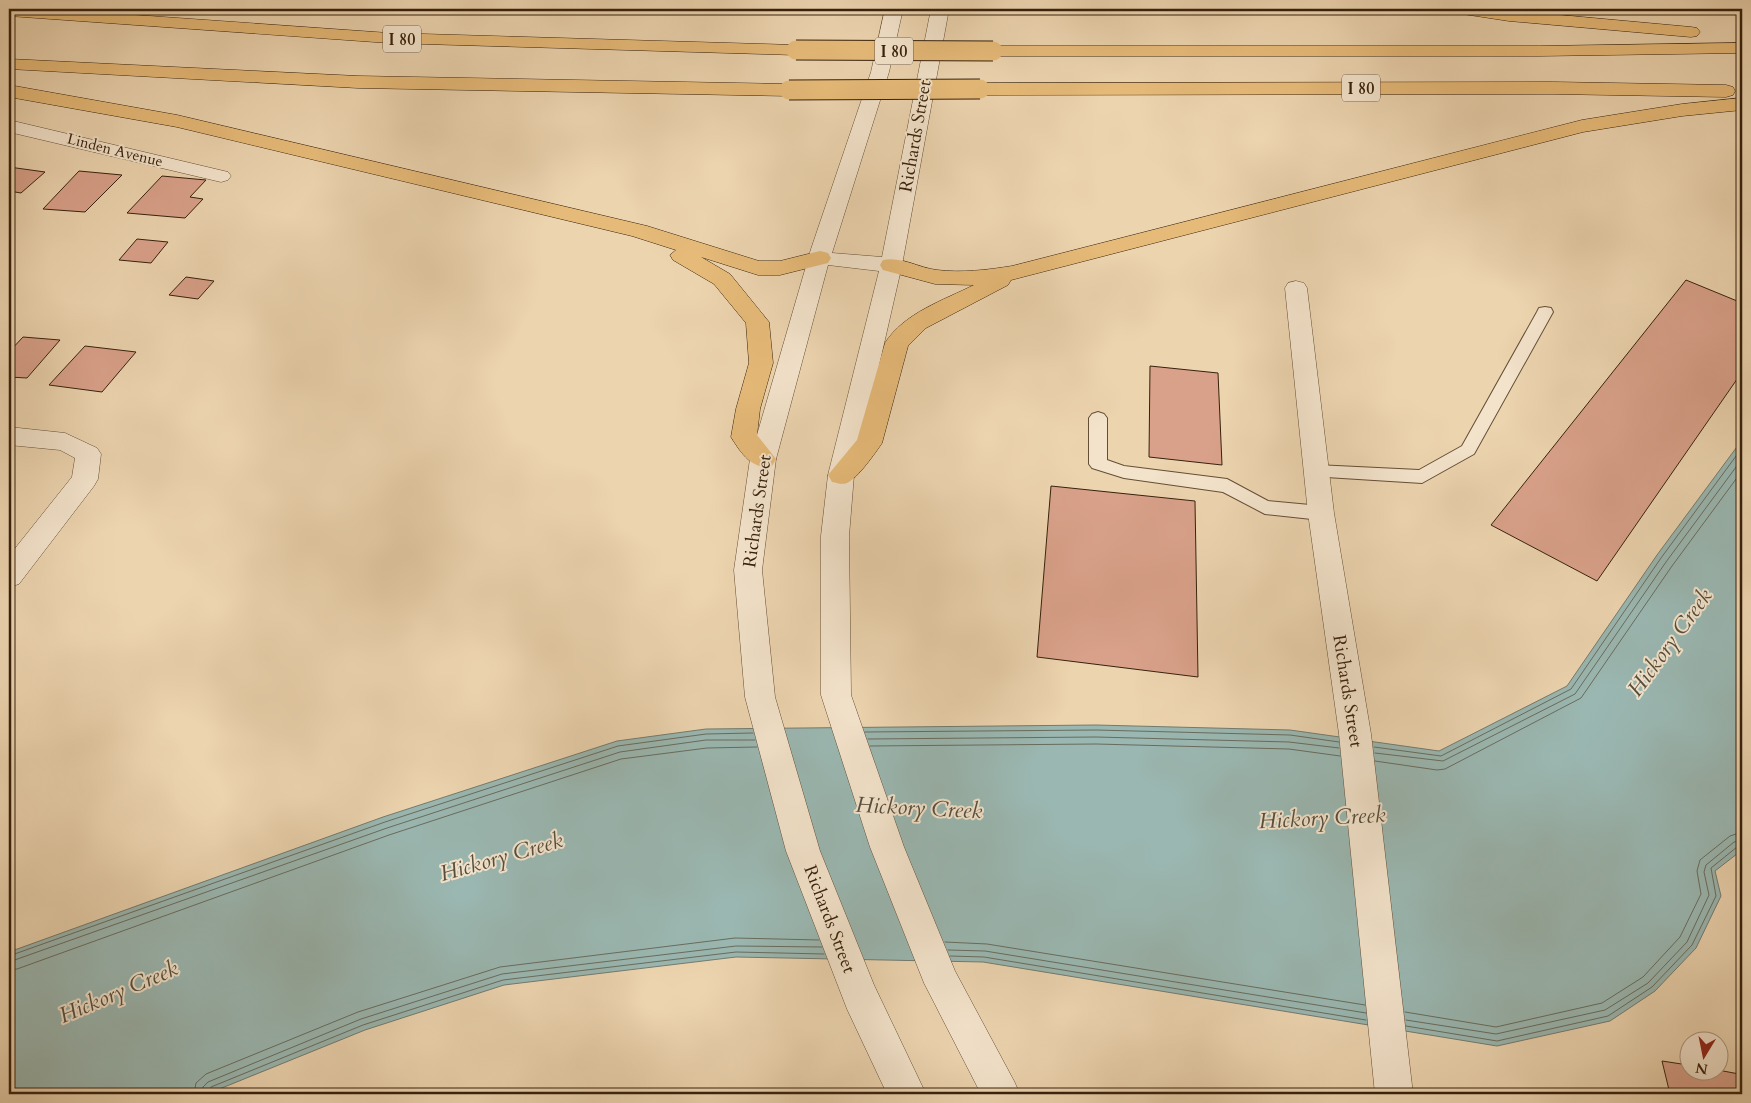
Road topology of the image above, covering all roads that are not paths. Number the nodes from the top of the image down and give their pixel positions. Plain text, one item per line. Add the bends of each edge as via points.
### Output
1 (894, 9) edge
2 (940, 9) edge
3 (1463, 9) edge
4 (9, 11) edge
5 (1742, 35) edge
6 (1742, 48) edge
7 (9, 64) edge
8 (9, 91) edge
9 (1742, 91) edge
10 (1742, 104) edge
11 (9, 126) edge
12 (221, 176) dead end
13 (639, 231) junction
14 (820, 258) junction
15 (891, 265) junction
16 (1012, 273) junction
17 (1296, 288) dead end
18 (1545, 312) dead end
19 (1098, 418) dead end
20 (9, 436) edge
21 (763, 459) junction
22 (1316, 470) junction
23 (841, 476) junction
24 (1320, 513) junction
25 (9, 576) edge
26 (907, 1094) edge
27 (1001, 1094) edge
28 (1394, 1094) edge

1 - 14 street, Richards Street via 880,72
2 - 15 street, Richards Street
3 - 5 highway via 1658,31
4 - 6 highway, I 80, bridge via 389,38 796,50 1538,51
7 - 9 highway, I 80, bridge via 358,82 789,90 1553,88
8 - 13 highway via 177,121
10 - 16 highway via 1582,126
11 - 12 street, Linden Avenue
13 - 14 highway via 758,268 780,268
13 - 21 highway via 722,279 757,322 761,363 744,437
14 - 15 street
14 - 21 street, Richards Street
15 - 16 highway via 935,277 982,278
15 - 23 street, Richards Street
16 - 23 highway via 918,323 897,343 869,443
17 - 22 street, Richards Street
18 - 22 lane via 1468,450 1422,477
19 - 24 lane via 1098,464 1124,472 1226,486 1265,508
20 - 25 street via 65,442 88,454 85,479
21 - 26 street, Richards Street via 748,570 760,697 803,851 860,996
22 - 24 street, Richards Street
23 - 27 street, Richards Street via 835,536 836,695 887,847 942,983
24 - 28 street, Richards Street via 1356,734

